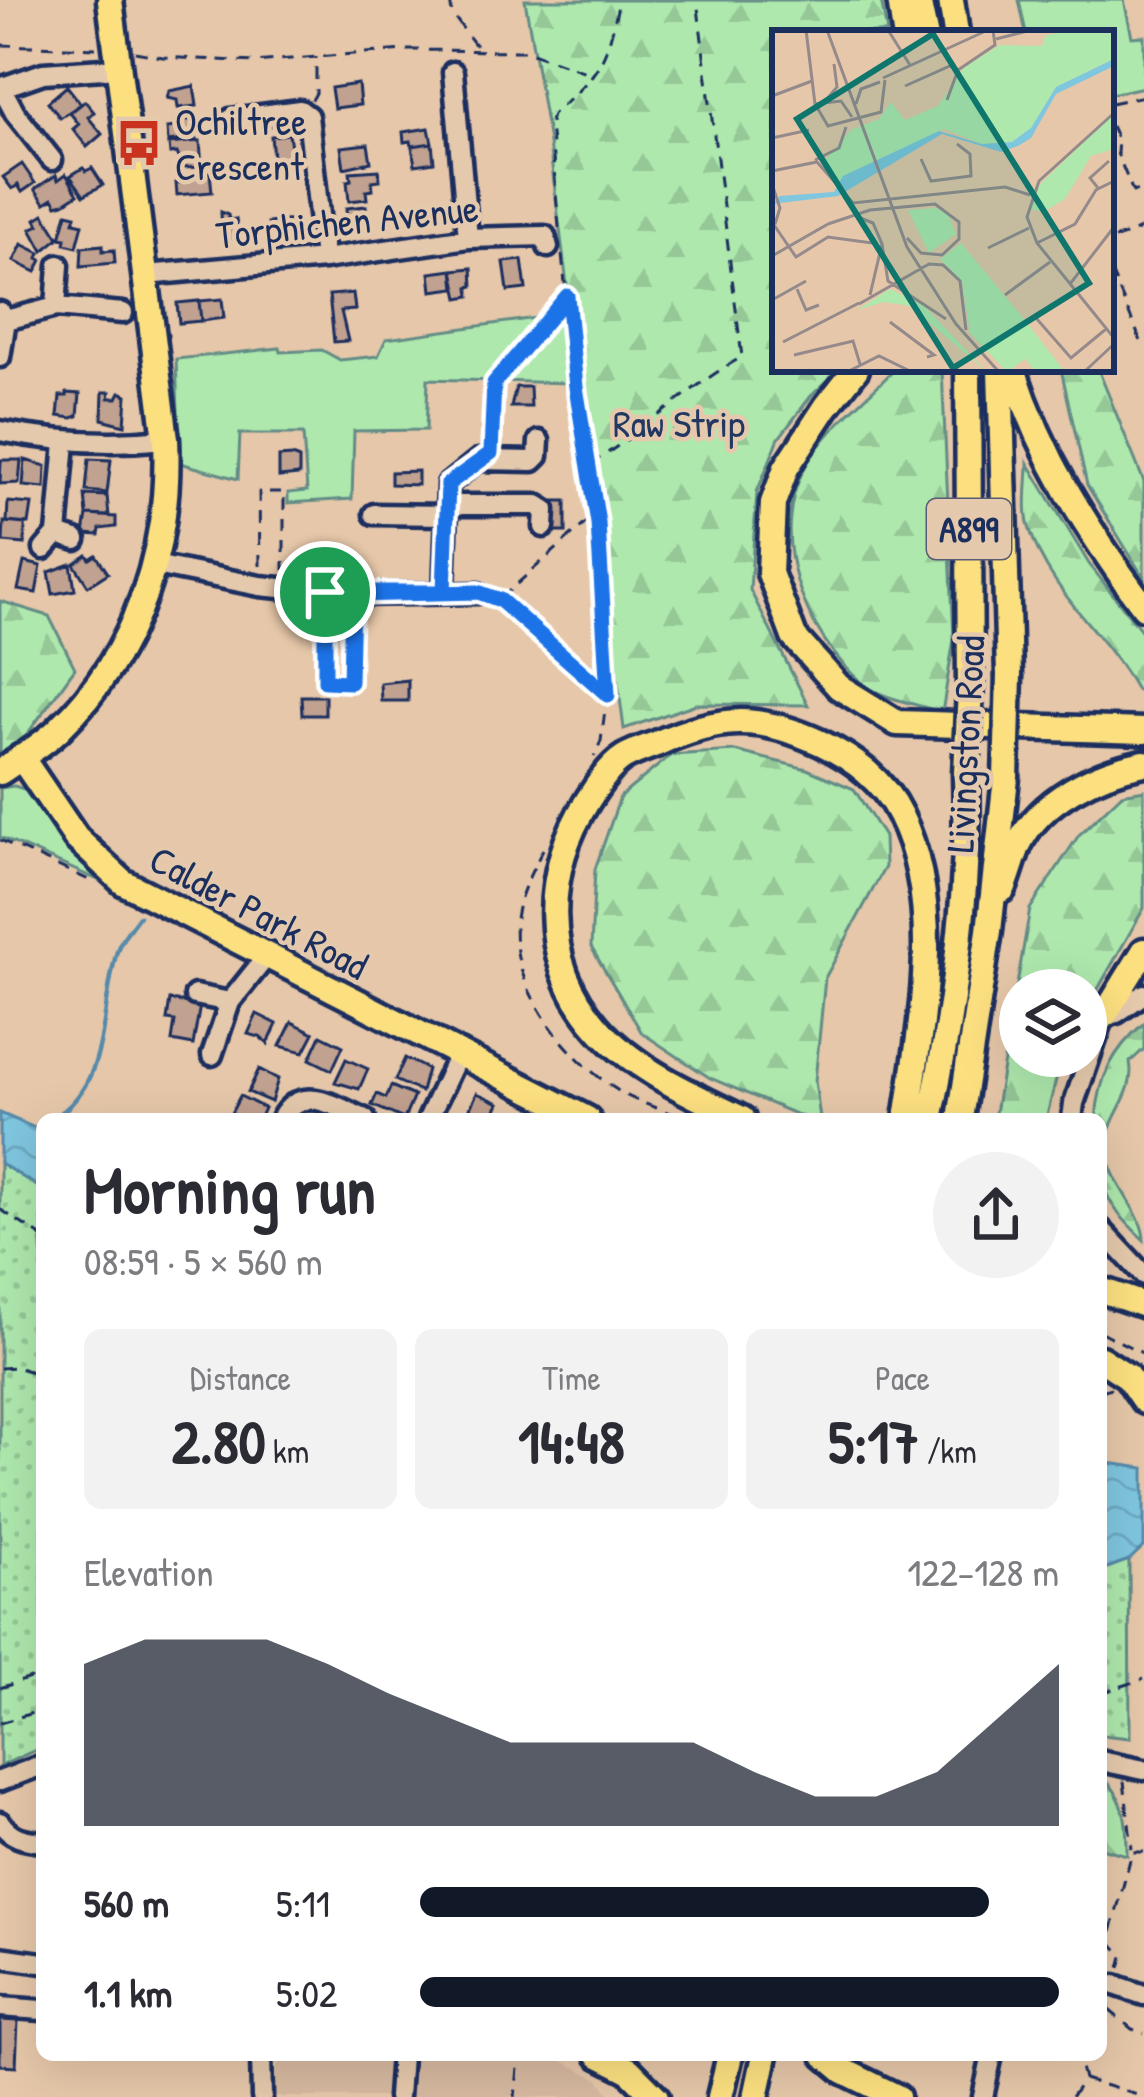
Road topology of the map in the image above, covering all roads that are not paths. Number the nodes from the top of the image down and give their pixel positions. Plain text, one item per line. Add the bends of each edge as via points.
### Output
1 (110, 0) edge
2 (900, 0) edge
3 (918, 0) edge
4 (951, 0) edge
5 (905, 30) edge
6 (924, 30) edge
7 (956, 30) edge
8 (118, 58) junction
9 (453, 72) dead end
10 (1, 87) edge
11 (231, 119) dead end
12 (52, 160) dead end
13 (468, 238) junction
14 (555, 246) road end
15 (324, 259) junction
16 (59, 265) dead end
17 (146, 275) junction
18 (56, 307) junction
19 (123, 313) dead end
20 (3, 316) edge
21 (0, 357) edge
22 (854, 372) edge
23 (968, 372) edge
24 (1000, 372) edge
25 (1014, 372) edge
26 (0, 431) edge
27 (166, 439) junction
28 (539, 441) dead end
29 (65, 442) junction
30 (447, 510) junction
31 (374, 514) dead end
32 (544, 527) dead end
33 (59, 541) dead end
34 (155, 565) junction
35 (444, 592) junction
36 (478, 592) road end
37 (1144, 607) edge
38 (1144, 731) edge
39 (10, 764) edge
40 (1144, 764) edge
41 (989, 931) junction
42 (1144, 951) edge
43 (266, 958) junction
44 (1144, 994) edge
45 (194, 995) dead end
46 (230, 1002) junction
47 (1107, 1011) edge
48 (1107, 1015) edge
49 (212, 1055) dead end
50 (458, 1055) junction
51 (1082, 1077) edge
52 (925, 1104) edge
53 (285, 1113) edge
54 (349, 1113) edge
55 (431, 1113) edge
56 (575, 1113) edge
57 (731, 1113) edge
58 (961, 1113) edge
59 (1073, 1113) edge
60 (1107, 1235) edge
61 (1144, 1275) edge
62 (1107, 1292) edge
63 (1144, 1305) edge
64 (1107, 1363) edge
65 (1144, 1401) edge
66 (1107, 1762) edge
67 (36, 1768) edge
68 (1144, 1770) edge
69 (0, 1781) edge
70 (0, 1822) edge
71 (36, 1841) edge
72 (0, 1957) edge
73 (36, 1962) edge
74 (1115, 1985) road end
75 (1142, 1990) edge
76 (0, 2007) edge
77 (36, 2010) edge
78 (261, 2061) edge
79 (401, 2061) edge
80 (610, 2061) edge
81 (729, 2061) edge
82 (764, 2061) edge
83 (832, 2061) edge
84 (991, 2061) edge
85 (262, 2097) edge
86 (398, 2097) edge
87 (656, 2097) edge
88 (720, 2097) edge
89 (756, 2097) edge
90 (897, 2097) edge
91 (982, 2097) edge

1 - 8 main road, Calder Park Road
2 - 5 main road
3 - 6 main road
4 - 7 main road
8 - 10 street
8 - 17 main road, Calder Park Road
9 - 13 street
10 - 12 street
11 - 15 street via 305,112
13 - 14 street, Torphichen Avenue via 545,236
13 - 15 street, Torphichen Avenue
15 - 17 street, Torphichen Avenue
16 - 18 street
17 - 27 main road, Calder Park Road
18 - 19 street
18 - 20 street
20 - 21 street
22 - 38 main road via 786,468 773,503 770,573 794,637 839,687 897,723
23 - 52 main road, Livingston Road / A899, bridge via 968,830
24 - 41 main road, Livingston Road / A899, bridge via 1009,675
25 - 37 main road via 1058,478
26 - 29 street
27 - 29 street
27 - 34 main road, Calder Park Road
28 - 30 street via 532,461 478,460 448,484
29 - 33 street
30 - 31 street
30 - 32 street via 538,505
30 - 35 street
34 - 35 street via 352,595
34 - 39 main road, Calder Park Road via 129,635 87,695 57,732
35 - 36 street
39 - 43 main road, Calder Park Road via 106,869
40 - 41 main road via 1048,805 1021,841
41 - 58 main road, Livingston Road / A899
42 - 47 main road
43 - 46 street
43 - 50 main road, Calder Park Road
44 - 48 street
45 - 46 street
46 - 49 street
50 - 55 street
50 - 56 main road, Calder Park Road
51 - 59 street
52 - 57 main road via 923,893 900,815 866,770 782,727 737,721 695,726 620,760 558,860 554,928 572,993 597,1028 631,1059
53 - 54 street via 310,1098
60 - 61 street
62 - 63 main road
64 - 65 main road
66 - 68 street
67 - 69 street
70 - 71 street
72 - 73 street
74 - 75 street
76 - 77 street
78 - 85 street
79 - 86 street
80 - 87 main road
81 - 88 main road
82 - 89 main road
83 - 90 main road
84 - 91 street

